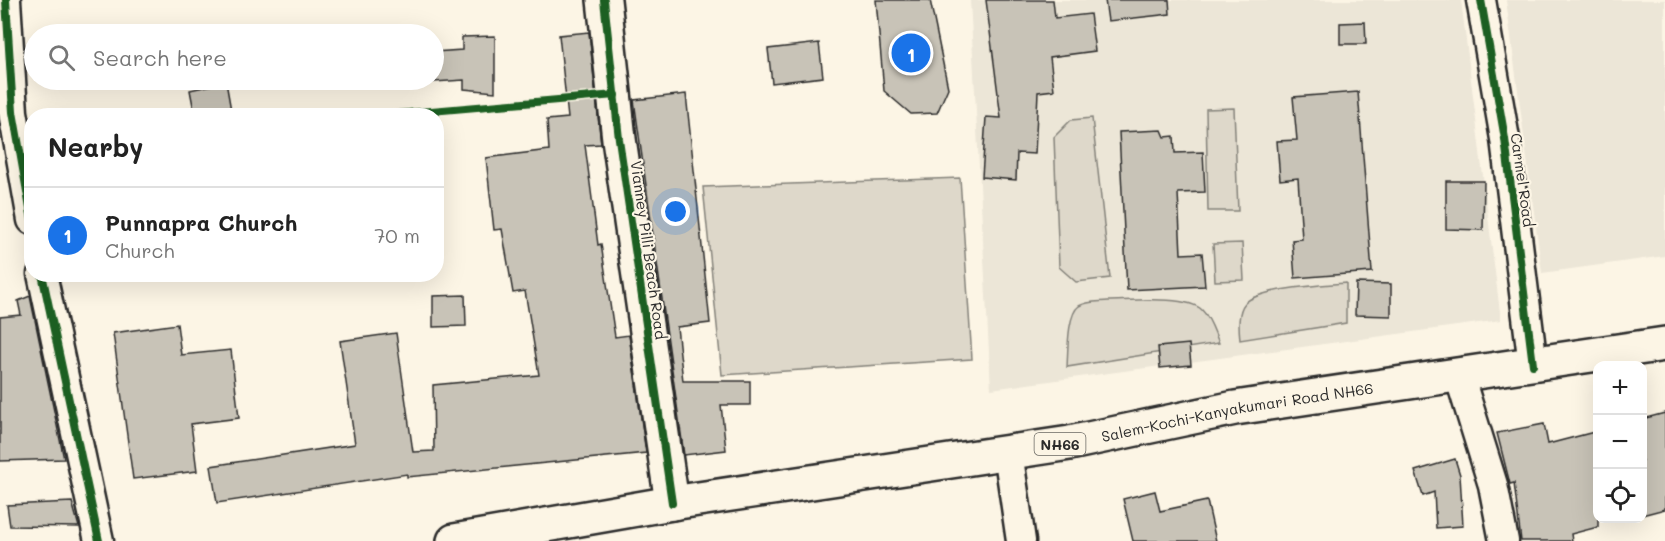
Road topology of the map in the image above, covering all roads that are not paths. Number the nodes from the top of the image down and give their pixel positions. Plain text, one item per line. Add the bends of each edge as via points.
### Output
1 (6, 0) edge
2 (604, 0) edge
3 (1481, 0) edge
4 (24, 175) edge
5 (44, 282) edge
6 (1665, 344) edge
7 (1533, 365) junction
8 (1459, 375) junction
9 (1008, 452) junction
10 (672, 503) junction
11 (99, 541) edge
12 (454, 541) edge
13 (1022, 541) edge
14 (1504, 541) edge

1 - 4 street via 13,112
2 - 10 main road, Vianney Pilli Beach Road via 619,139
3 - 7 street, Carmel Road via 1505,139
5 - 11 street
6 - 7 main road, Salem-Kochi-Kanyakumari Road NH66 / NH66
7 - 8 main road, Salem-Kochi-Kanyakumari Road NH66 / NH66
8 - 9 main road, Salem-Kochi-Kanyakumari Road NH66 / NH66 via 1235,408
8 - 14 street via 1493,485
9 - 10 main road, Salem-Kochi-Kanyakumari Road NH66 / NH66
9 - 13 street
10 - 12 main road, Salem-Kochi-Kanyakumari Road NH66 / NH66

